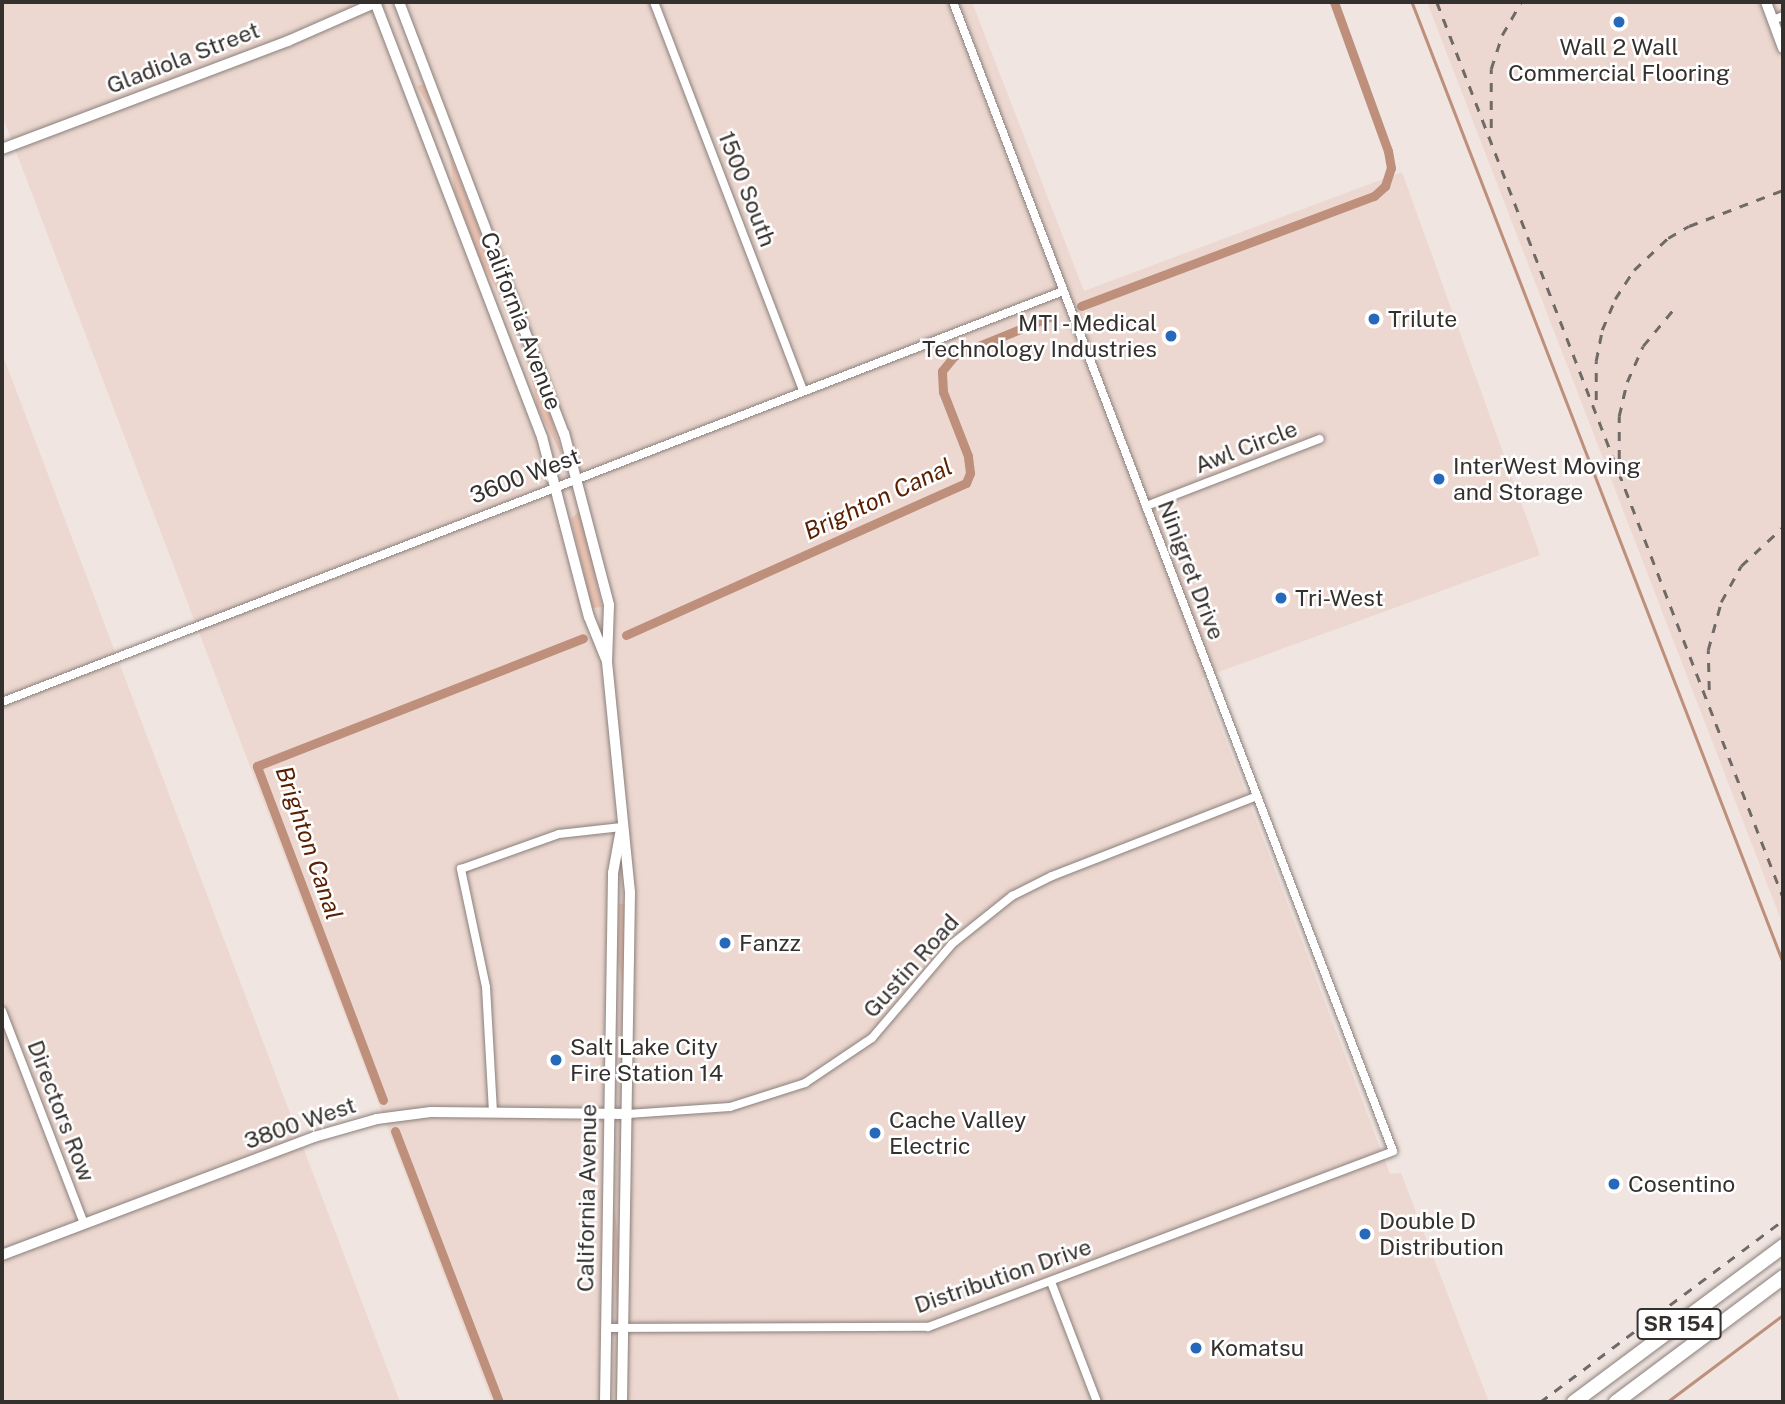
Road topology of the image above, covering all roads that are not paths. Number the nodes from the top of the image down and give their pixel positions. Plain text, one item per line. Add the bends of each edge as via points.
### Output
1 (376, 2) edge
2 (399, 2) edge
3 (654, 2) edge
4 (953, 2) edge
5 (1766, 2) edge
6 (1778, 18) edge
7 (1783, 48) edge
8 (452, 138) junction
9 (431, 146) junction
10 (2, 149) edge
11 (1063, 291) junction
12 (528, 334) junction
13 (508, 342) junction
14 (803, 390) junction
15 (1320, 439) dead end
16 (578, 476) junction
17 (557, 484) junction
18 (1146, 506) junction
19 (607, 662) junction
20 (2, 702) edge
21 (1257, 796) junction
22 (622, 827) junction
23 (2, 1012) edge
24 (493, 1112) junction
25 (609, 1114) junction
26 (628, 1114) junction
27 (1393, 1152) joint
28 (84, 1224) junction
29 (1783, 1246) edge
30 (2, 1255) edge
31 (1783, 1277) edge
32 (1051, 1282) junction
33 (606, 1328) junction
34 (624, 1328) junction
35 (605, 1402) edge
36 (622, 1402) edge
37 (1097, 1402) edge
38 (1574, 1402) edge
39 (1616, 1402) edge

1 - 9 main road, California Avenue
1 - 10 main road, Gladiola Street via 288,41
2 - 8 main road, California Avenue
3 - 14 street, 1500 South
4 - 11 street, Ninigret Drive
5 - 6 main road
6 - 7 main road
8 - 9 main road
8 - 12 main road, California Avenue
9 - 13 main road, California Avenue
11 - 14 street, 3600 West
11 - 18 street, Ninigret Drive
12 - 13 main road
12 - 16 main road, California Avenue
13 - 17 main road, California Avenue
14 - 16 street, 3600 West
15 - 18 street, Awl Circle
16 - 17 street, 3600 West
16 - 19 main road, California Avenue via 609,605
17 - 19 main road, California Avenue via 589,617
17 - 20 street, 3600 West
18 - 21 street, Ninigret Drive
19 - 22 main road, California Avenue
21 - 26 street, Gustin Road via 1012,896 951,944 872,1038 805,1083 730,1107
21 - 27 street, Ninigret Drive
22 - 24 street via 559,834 461,869 486,987
22 - 25 main road, California Avenue via 613,873
22 - 26 main road, California Avenue via 631,899
23 - 28 street, Directors Row
24 - 25 main road, 3800 West
24 - 28 main road, 3800 West via 412,1113 354,1124
25 - 26 main road, 3800 West
25 - 33 main road, California Avenue
26 - 34 main road, California Avenue
27 - 32 street, Distribution Drive
28 - 30 main road, 3800 West
29 - 38 highway, SR 154
31 - 39 highway, SR 154
32 - 34 street, Distribution Drive via 918,1328
32 - 37 street
33 - 34 street, Distribution Drive
33 - 35 main road, California Avenue
34 - 36 main road, California Avenue

